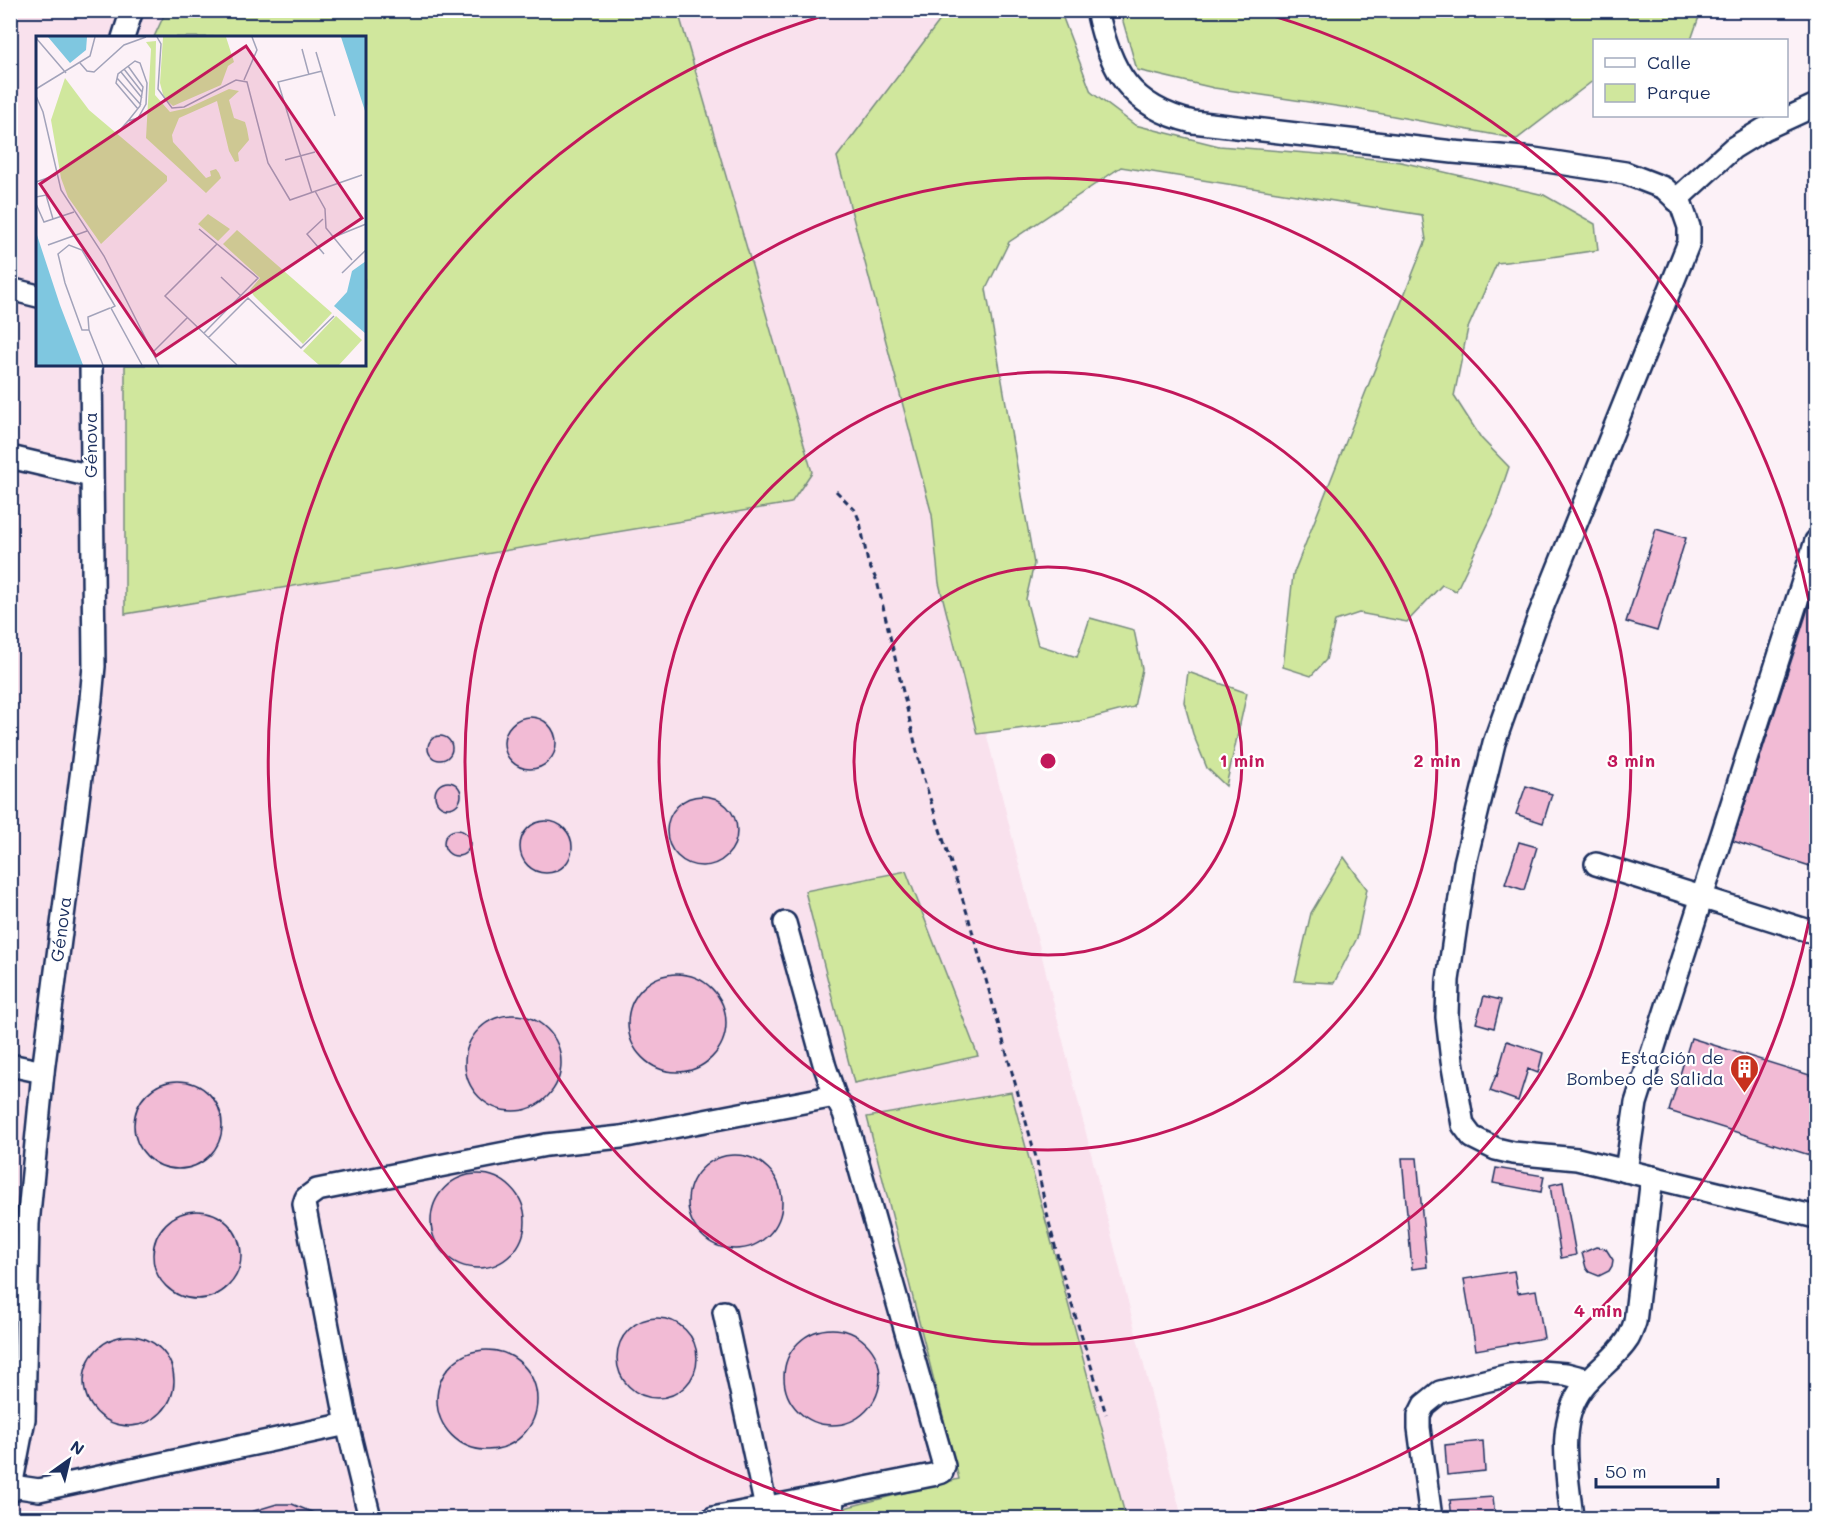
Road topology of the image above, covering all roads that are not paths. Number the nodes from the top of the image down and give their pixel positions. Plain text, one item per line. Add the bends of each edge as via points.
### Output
1 (132, 10) edge
2 (1097, 10) edge
3 (124, 36) edge
4 (1816, 105) edge
5 (1676, 200) junction
6 (10, 289) edge
7 (36, 296) edge
8 (91, 366) edge
9 (10, 457) edge
10 (91, 476) junction
11 (1816, 541) edge
12 (1596, 864) dead end
13 (1702, 897) junction
14 (785, 924) dead end
15 (1812, 932) dead end
16 (10, 1065) edge
17 (43, 1072) junction
18 (835, 1096) junction
19 (1626, 1171) junction
20 (1652, 1177) junction
21 (1816, 1217) edge
22 (724, 1312) dead end
23 (1589, 1380) junction
24 (347, 1424) junction
25 (11, 1489) edge
26 (833, 1495) junction
27 (766, 1508) junction
28 (370, 1518) edge
29 (713, 1518) edge
30 (832, 1518) edge
31 (1431, 1518) edge
32 (1572, 1518) edge

1 - 3 street
2 - 5 street via 1103,40 1119,75 1136,96 1172,117 1625,172 1664,188
4 - 5 street via 1732,148
5 - 19 street via 1689,227 1689,243 1539,616 1494,743 1465,864 1448,980 1447,1017 1456,1092 1463,1125 1472,1137 1513,1154 1577,1159
6 - 7 street
8 - 10 street, Génova
9 - 10 street
10 - 17 street, Génova via 91,699
11 - 13 street
12 - 13 street
13 - 15 street
13 - 19 street via 1636,1103
14 - 18 street
16 - 17 street
17 - 25 street, Génova via 28,1224 24,1419
18 - 24 street via 621,1137 546,1145 317,1190 304,1204
18 - 26 street via 844,1113 944,1466 942,1472 932,1475
19 - 20 street
20 - 21 street
20 - 23 street via 1635,1322 1621,1348
22 - 27 street
23 - 31 street via 1540,1372 1509,1375 1440,1392 1424,1405 1419,1428
23 - 32 street via 1576,1397 1568,1419 1565,1447
24 - 25 street via 39,1490
24 - 28 street
26 - 27 street
26 - 30 street
27 - 29 street

